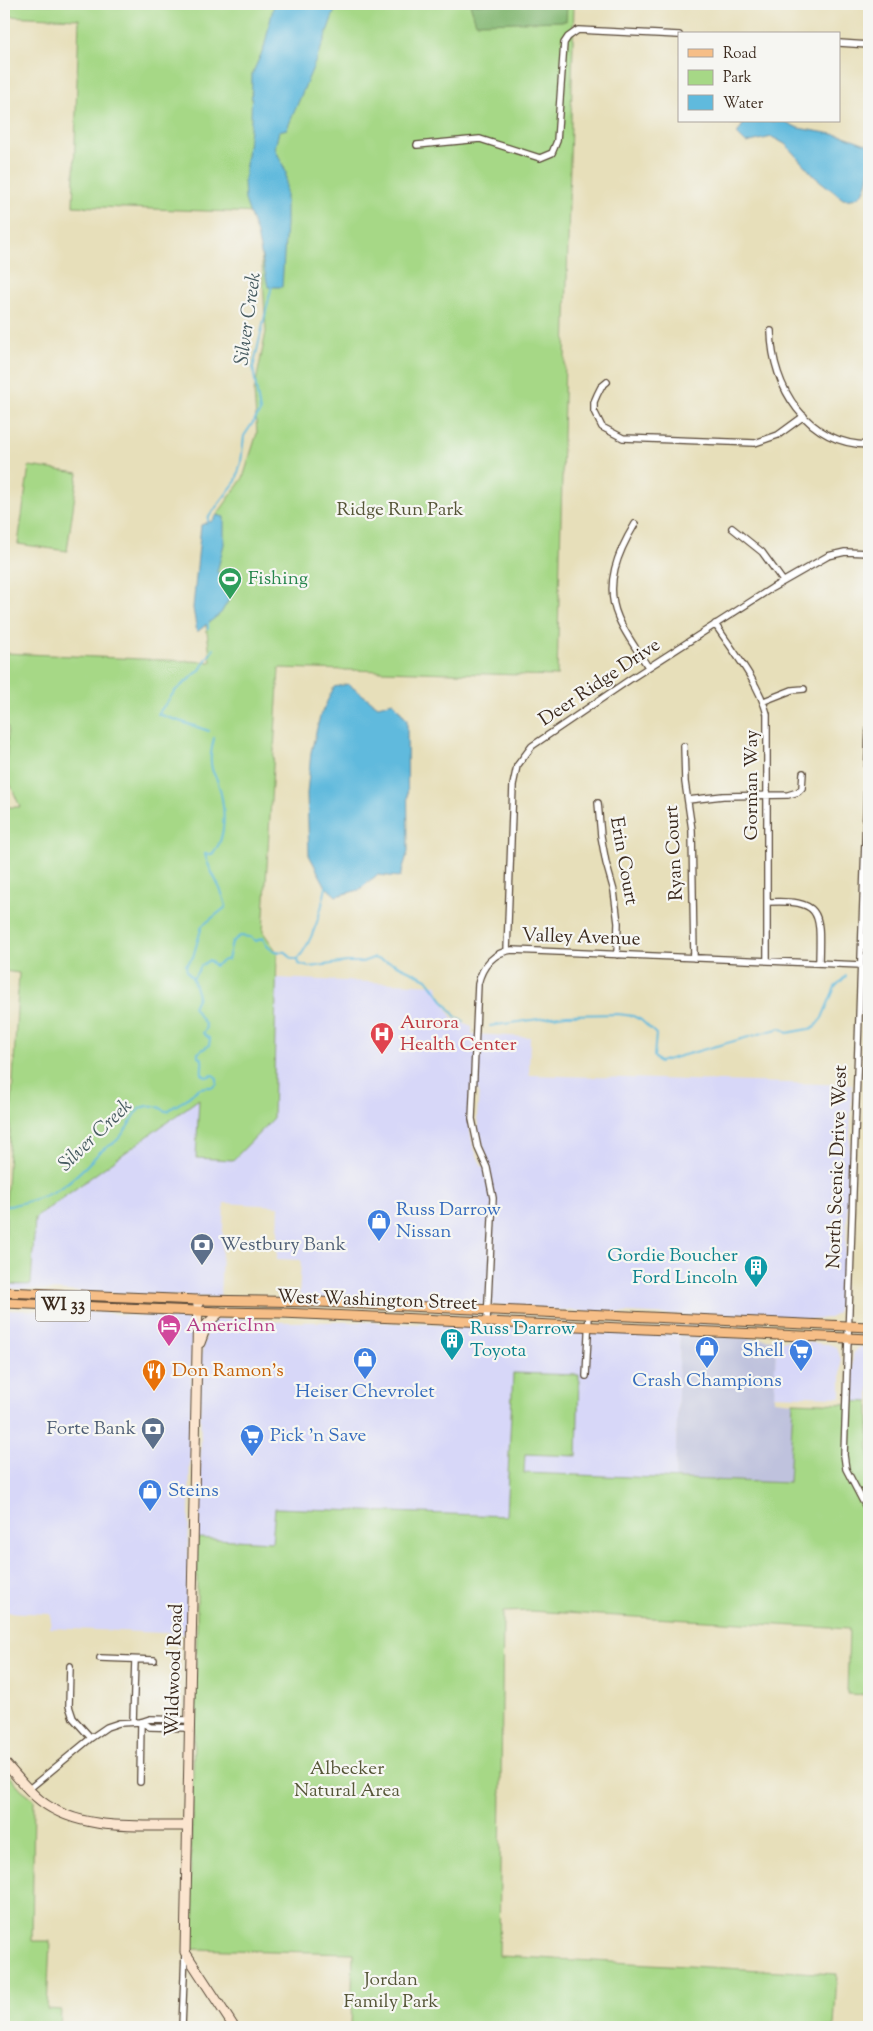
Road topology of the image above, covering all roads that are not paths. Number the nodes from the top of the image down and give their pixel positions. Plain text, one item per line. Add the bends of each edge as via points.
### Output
1 (678, 35) edge
2 (840, 43) edge
3 (869, 44) edge
4 (417, 145) dead end
5 (771, 331) dead end
6 (607, 382) dead end
7 (804, 416) junction
8 (869, 446) edge
9 (635, 524) dead end
10 (732, 528) dead end
11 (869, 553) edge
12 (783, 582) junction
13 (715, 624) junction
14 (648, 667) junction
15 (804, 689) dead end
16 (764, 701) junction
17 (869, 725) edge
18 (684, 746) dead end
19 (803, 773) dead end
20 (767, 796) junction
21 (688, 800) junction
22 (598, 803) dead end
23 (767, 902) junction
24 (507, 951) junction
25 (618, 955) junction
26 (694, 958) junction
27 (767, 961) junction
28 (819, 963) junction
29 (861, 965) junction
30 (4, 1292) edge
31 (198, 1300) junction
32 (4, 1303) edge
33 (486, 1309) junction
34 (198, 1312) junction
35 (220, 1312) junction
36 (589, 1315) junction
37 (486, 1322) junction
38 (847, 1326) junction
39 (869, 1327) edge
40 (588, 1328) junction
41 (846, 1338) junction
42 (869, 1339) edge
43 (198, 1350) junction
44 (586, 1376) dead end
45 (869, 1513) edge
46 (100, 1658) dead end
47 (134, 1660) junction
48 (154, 1660) dead end
49 (70, 1666) dead end
50 (132, 1722) junction
51 (141, 1722) junction
52 (189, 1724) junction
53 (91, 1738) junction
54 (4, 1762) edge
55 (140, 1782) dead end
56 (29, 1789) junction
57 (187, 1826) junction
58 (185, 1952) junction
59 (182, 2027) edge
60 (234, 2027) edge

1 - 4 street via 578,30 568,37 564,43 557,141 552,153 540,158 480,139
2 - 3 street
5 - 7 street via 780,381
6 - 7 street via 597,395 594,411 602,427 623,438 755,443 778,435
7 - 8 street via 823,432
9 - 14 street via 615,561 612,577 614,602 618,616
10 - 12 street via 762,552
11 - 12 street, Deer Ridge Drive via 845,552 828,556
12 - 13 street, Deer Ridge Drive
13 - 14 street, Deer Ridge Drive
13 - 16 street, Gorman Way
14 - 24 street, Deer Ridge Drive via 532,746 517,766 513,785
15 - 16 street
16 - 20 street, Gorman Way via 767,714
17 - 29 street, North Scenic Drive West
18 - 21 street, Ryan Court
19 - 20 street via 802,788 798,792
20 - 21 street
20 - 23 street, Gorman Way
21 - 26 street, Ryan Court via 692,830
22 - 25 street, Erin Court via 601,836 614,891
23 - 27 street, Gorman Way
23 - 28 street via 800,902 815,913 820,924
24 - 25 street, Valley Avenue
24 - 33 street, Valley Avenue via 491,959 478,984 472,1119 493,1198
25 - 26 street, Valley Avenue
26 - 27 street, Valley Avenue
27 - 28 street, Valley Avenue
28 - 29 street, Valley Avenue
29 - 38 street, North Scenic Drive West
30 - 31 main road, West Washington Street / WI 33
31 - 33 main road, West Washington Street / WI 33
31 - 34 street, Wildwood Road
32 - 34 main road, West Washington Street / WI 33
33 - 36 main road, West Washington Street / WI 33
33 - 37 street, Valley Avenue
34 - 35 main road, West Washington Street / WI 33
34 - 43 street, Wildwood Road
35 - 37 main road, West Washington Street / WI 33
35 - 43 street via 207,1324
36 - 38 main road, West Washington Street / WI 33
36 - 40 street
37 - 40 main road, West Washington Street / WI 33
38 - 39 main road, West Washington Street / WI 33
38 - 41 street, North Scenic Drive West
40 - 41 main road, West Washington Street / WI 33
40 - 44 street
41 - 42 main road, West Washington Street / WI 33
41 - 45 street, North Scenic Drive West via 844,1455 846,1469
43 - 52 street, Wildwood Road
46 - 47 street
47 - 48 street
47 - 50 street
49 - 53 street via 69,1706 73,1718
50 - 51 street
50 - 53 street via 107,1726
51 - 52 street via 150,1727
51 - 55 street
52 - 57 street, Wildwood Road
53 - 56 street
54 - 56 street
56 - 57 street via 57,1811 94,1823
57 - 58 street, Wildwood Road
58 - 59 street
58 - 60 street

